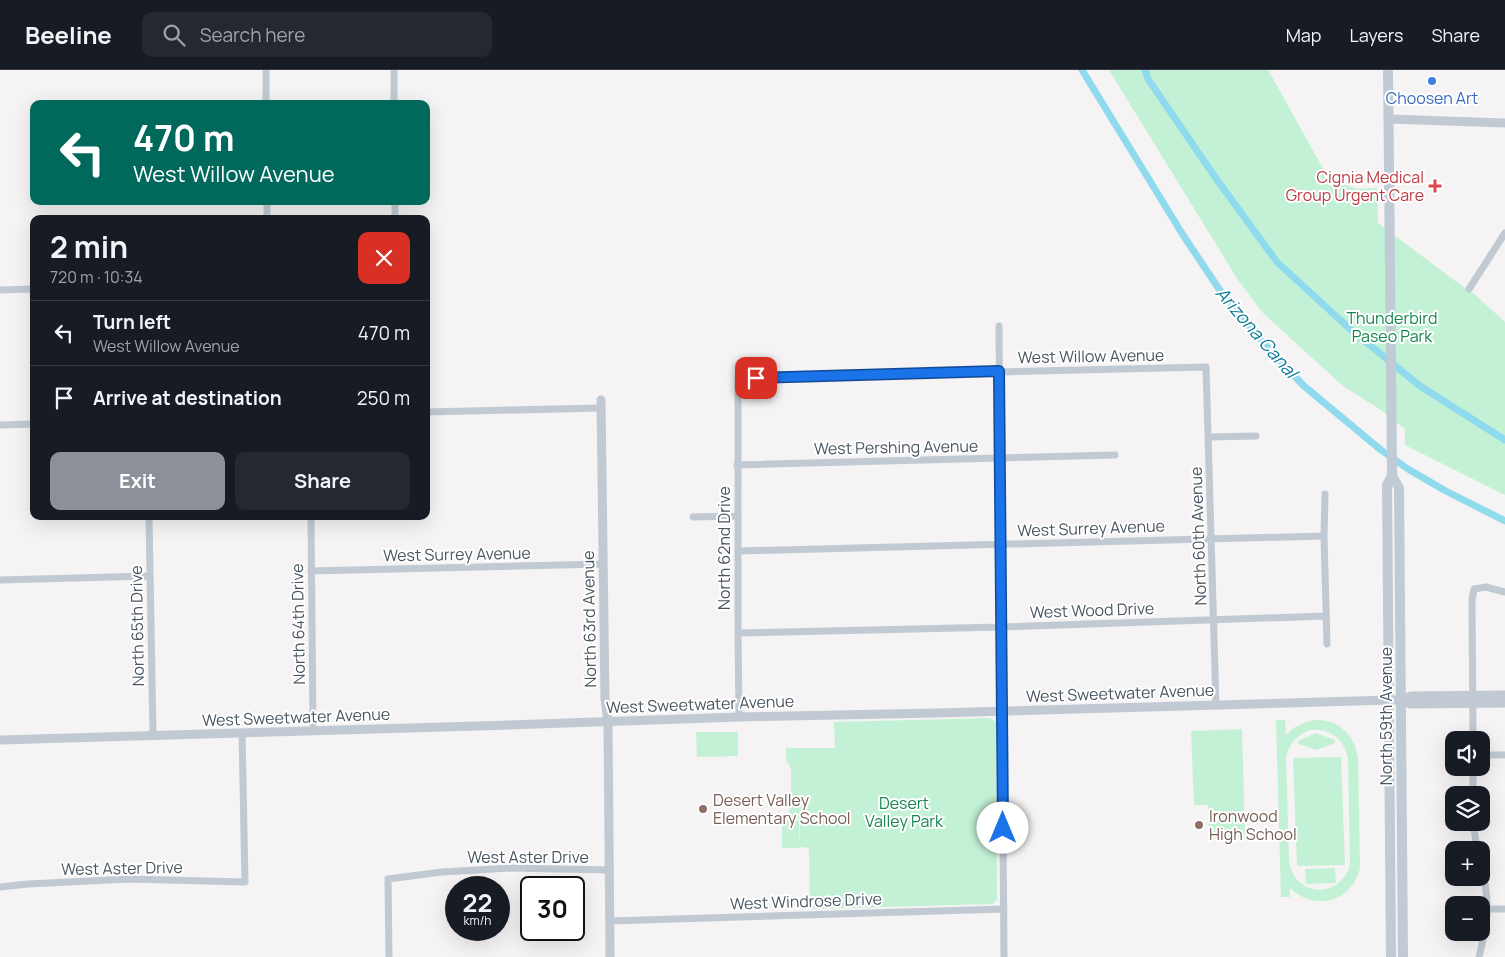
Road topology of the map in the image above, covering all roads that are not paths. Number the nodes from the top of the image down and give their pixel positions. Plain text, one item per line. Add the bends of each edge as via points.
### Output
1 (266, 70) edge
2 (394, 70) edge
3 (1388, 70) edge
4 (266, 100) edge
5 (394, 100) edge
6 (1388, 119) junction
7 (1505, 123) edge
8 (1505, 233) edge
9 (30, 289) edge
10 (1470, 289) dead end
11 (0, 290) edge
12 (999, 326) dead end
13 (1206, 367) joint
14 (999, 371) junction
15 (738, 378) joint
16 (601, 404) joint
17 (430, 412) edge
18 (30, 424) edge
19 (0, 425) edge
20 (1256, 436) dead end
21 (1208, 437) junction
22 (1115, 456) dead end
23 (1000, 458) junction
24 (737, 464) junction
25 (1392, 471) junction
26 (1325, 494) dead end
27 (738, 516) junction
28 (693, 517) dead end
29 (149, 520) edge
30 (311, 520) edge
31 (1324, 536) junction
32 (1212, 539) junction
33 (1000, 545) junction
34 (738, 551) junction
35 (603, 564) junction
36 (311, 571) junction
37 (150, 576) junction
38 (0, 580) edge
39 (1505, 592) edge
40 (1326, 616) junction
41 (1214, 619) junction
42 (1002, 627) junction
43 (738, 633) junction
44 (1327, 644) dead end
45 (1505, 695) edge
46 (1390, 700) junction
47 (1402, 700) junction
48 (1473, 700) junction
49 (1505, 703) edge
50 (1216, 705) junction
51 (1003, 711) junction
52 (739, 717) junction
53 (608, 722) junction
54 (313, 731) junction
55 (1473, 731) edge
56 (242, 733) junction
57 (153, 735) junction
58 (0, 740) edge
59 (1490, 755) edge
60 (1505, 755) edge
61 (610, 870) junction
62 (0, 887) edge
63 (1391, 907) junction
64 (1004, 909) junction
65 (1490, 909) edge
66 (1505, 909) edge
67 (610, 922) junction
68 (1403, 927) junction
69 (1483, 941) edge
70 (389, 957) edge
71 (610, 957) edge
72 (1004, 957) edge
73 (1391, 957) edge
74 (1403, 957) edge
75 (1479, 957) edge

1 - 4 street
2 - 5 street
3 - 6 main road, North 59th Avenue
6 - 7 street
6 - 25 main road, North 59th Avenue
8 - 10 street
9 - 11 street
12 - 14 street
13 - 14 street, West Willow Avenue
13 - 21 street, North 60th Avenue
14 - 15 street, West Willow Avenue
14 - 23 street
15 - 24 street, North 62nd Drive
16 - 17 street
16 - 35 street, North 63rd Avenue
18 - 19 street
20 - 21 street
21 - 32 street, North 60th Avenue
22 - 23 street, West Pershing Avenue
23 - 24 street, West Pershing Avenue
23 - 33 street
24 - 27 street, North 62nd Drive
25 - 46 main road, North 59th Avenue via 1387,485
25 - 47 main road, North 59th Avenue via 1399,488
26 - 31 street
27 - 28 street
27 - 34 street, North 62nd Drive
29 - 37 street, North 65th Drive
30 - 36 street, North 64th Drive
31 - 32 street, West Surrey Avenue
31 - 40 street
32 - 33 street, West Surrey Avenue
32 - 41 street, North 60th Avenue
33 - 34 street, West Surrey Avenue
33 - 42 street
34 - 43 street, North 62nd Drive
35 - 36 street, West Surrey Avenue
35 - 53 street, North 63rd Avenue
36 - 54 street, North 64th Drive
37 - 38 street
37 - 57 street, North 65th Drive
39 - 48 street via 1486,586 1474,589
40 - 41 street, West Wood Drive
40 - 44 street
41 - 42 street, West Wood Drive
41 - 50 street, North 60th Avenue
42 - 43 street, West Wood Drive
42 - 51 street
43 - 52 street, North 62nd Drive
45 - 48 street
46 - 47 street, West Sweetwater Avenue
46 - 50 street, West Sweetwater Avenue
46 - 63 main road, North 59th Avenue
47 - 48 street, West Sweetwater Avenue via 1410,704
47 - 68 main road, North 59th Avenue
48 - 49 street
48 - 55 street
50 - 51 street, West Sweetwater Avenue
51 - 52 street, West Sweetwater Avenue
51 - 64 street
52 - 53 street, West Sweetwater Avenue
53 - 54 street, West Sweetwater Avenue
53 - 61 street, North 63rd Avenue
54 - 56 street, West Sweetwater Avenue
56 - 57 street, West Sweetwater Avenue
56 - 62 street, West Aster Drive via 245,882 128,879
57 - 58 street, West Sweetwater Avenue
59 - 60 street
61 - 67 street, North 63rd Avenue
61 - 70 street, West Aster Drive via 511,868 388,879
63 - 68 main road
63 - 73 main road, North 59th Avenue
64 - 67 street, West Windrose Drive
64 - 72 street
65 - 66 street
67 - 71 street, North 63rd Avenue
68 - 74 main road, North 59th Avenue
69 - 75 street

